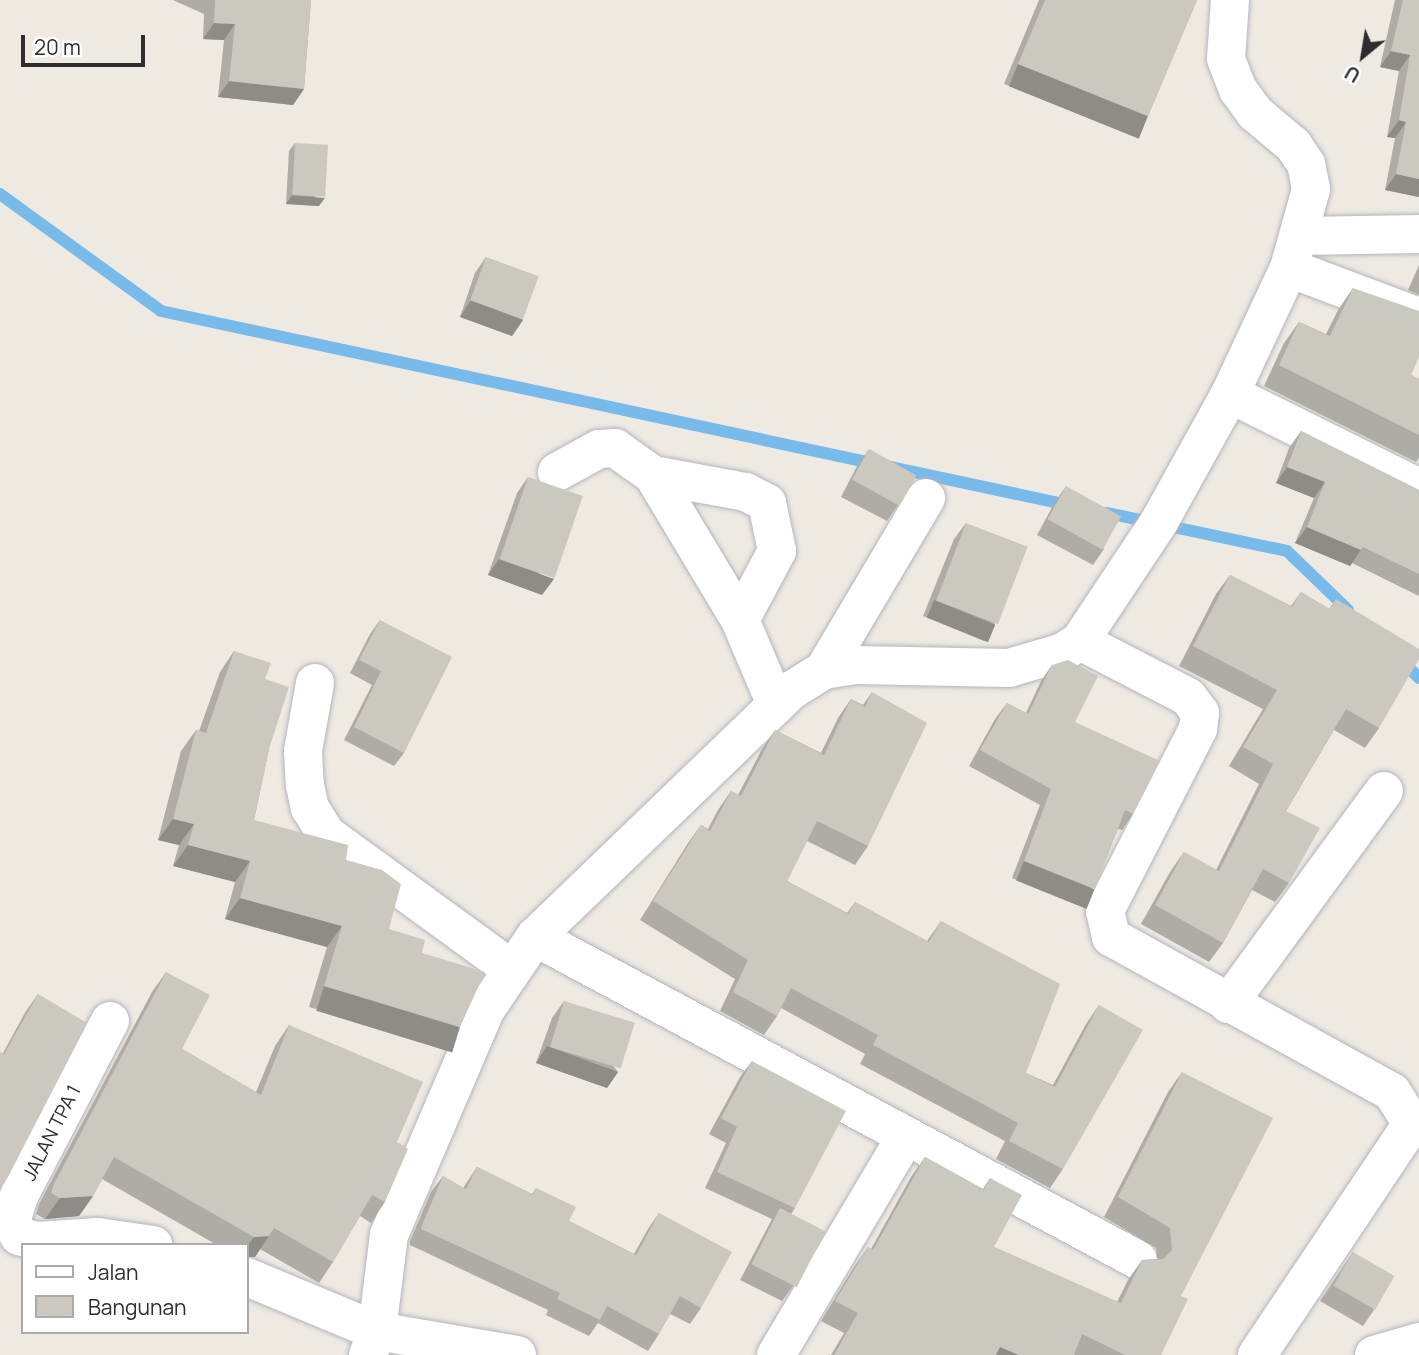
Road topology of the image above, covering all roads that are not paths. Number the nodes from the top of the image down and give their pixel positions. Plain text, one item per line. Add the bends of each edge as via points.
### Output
1 (1230, 0) edge
2 (1419, 234) edge
3 (1295, 252) junction
4 (1419, 317) edge
5 (1230, 394) junction
6 (557, 472) dead end
7 (653, 475) junction
8 (1419, 488) edge
9 (926, 498) dead end
10 (740, 620) junction
11 (1080, 641) junction
12 (824, 670) junction
13 (315, 682) dead end
14 (775, 702) junction
15 (1384, 791) dead end
16 (535, 937) junction
17 (511, 969) junction
18 (1228, 1004) junction
19 (110, 1021) dead end
20 (904, 1139) junction
21 (139, 1243) edge
22 (1138, 1260) dead end
23 (248, 1278) edge
24 (1419, 1342) edge
25 (373, 1343) edge
26 (517, 1355) edge
27 (776, 1355) edge
28 (1257, 1355) edge
29 (1374, 1355) edge

1 - 3 street via 1226,58 1238,90 1306,164 1311,190
2 - 3 street
3 - 4 street
3 - 5 street
5 - 8 street
5 - 11 street via 1162,516
6 - 7 street via 600,449 615,448
7 - 10 street
7 - 10 street via 746,492 767,503 777,551
9 - 12 street
10 - 14 street
11 - 12 street via 1063,652 1009,668 882,665
11 - 18 street via 1188,696 1199,713 1198,729 1105,911 1111,937
12 - 14 street
13 - 17 street via 303,751 305,785 310,808 326,834
14 - 16 street
15 - 18 street
16 - 17 street
16 - 20 street
17 - 25 street via 486,1009 389,1235
18 - 28 street via 1392,1092 1409,1119 1407,1131
19 - 21 street, JALAN TPA 1 via 19,1196 11,1222 19,1237 37,1241 98,1237
20 - 22 street
20 - 27 street
23 - 25 street
24 - 29 street
25 - 26 street

